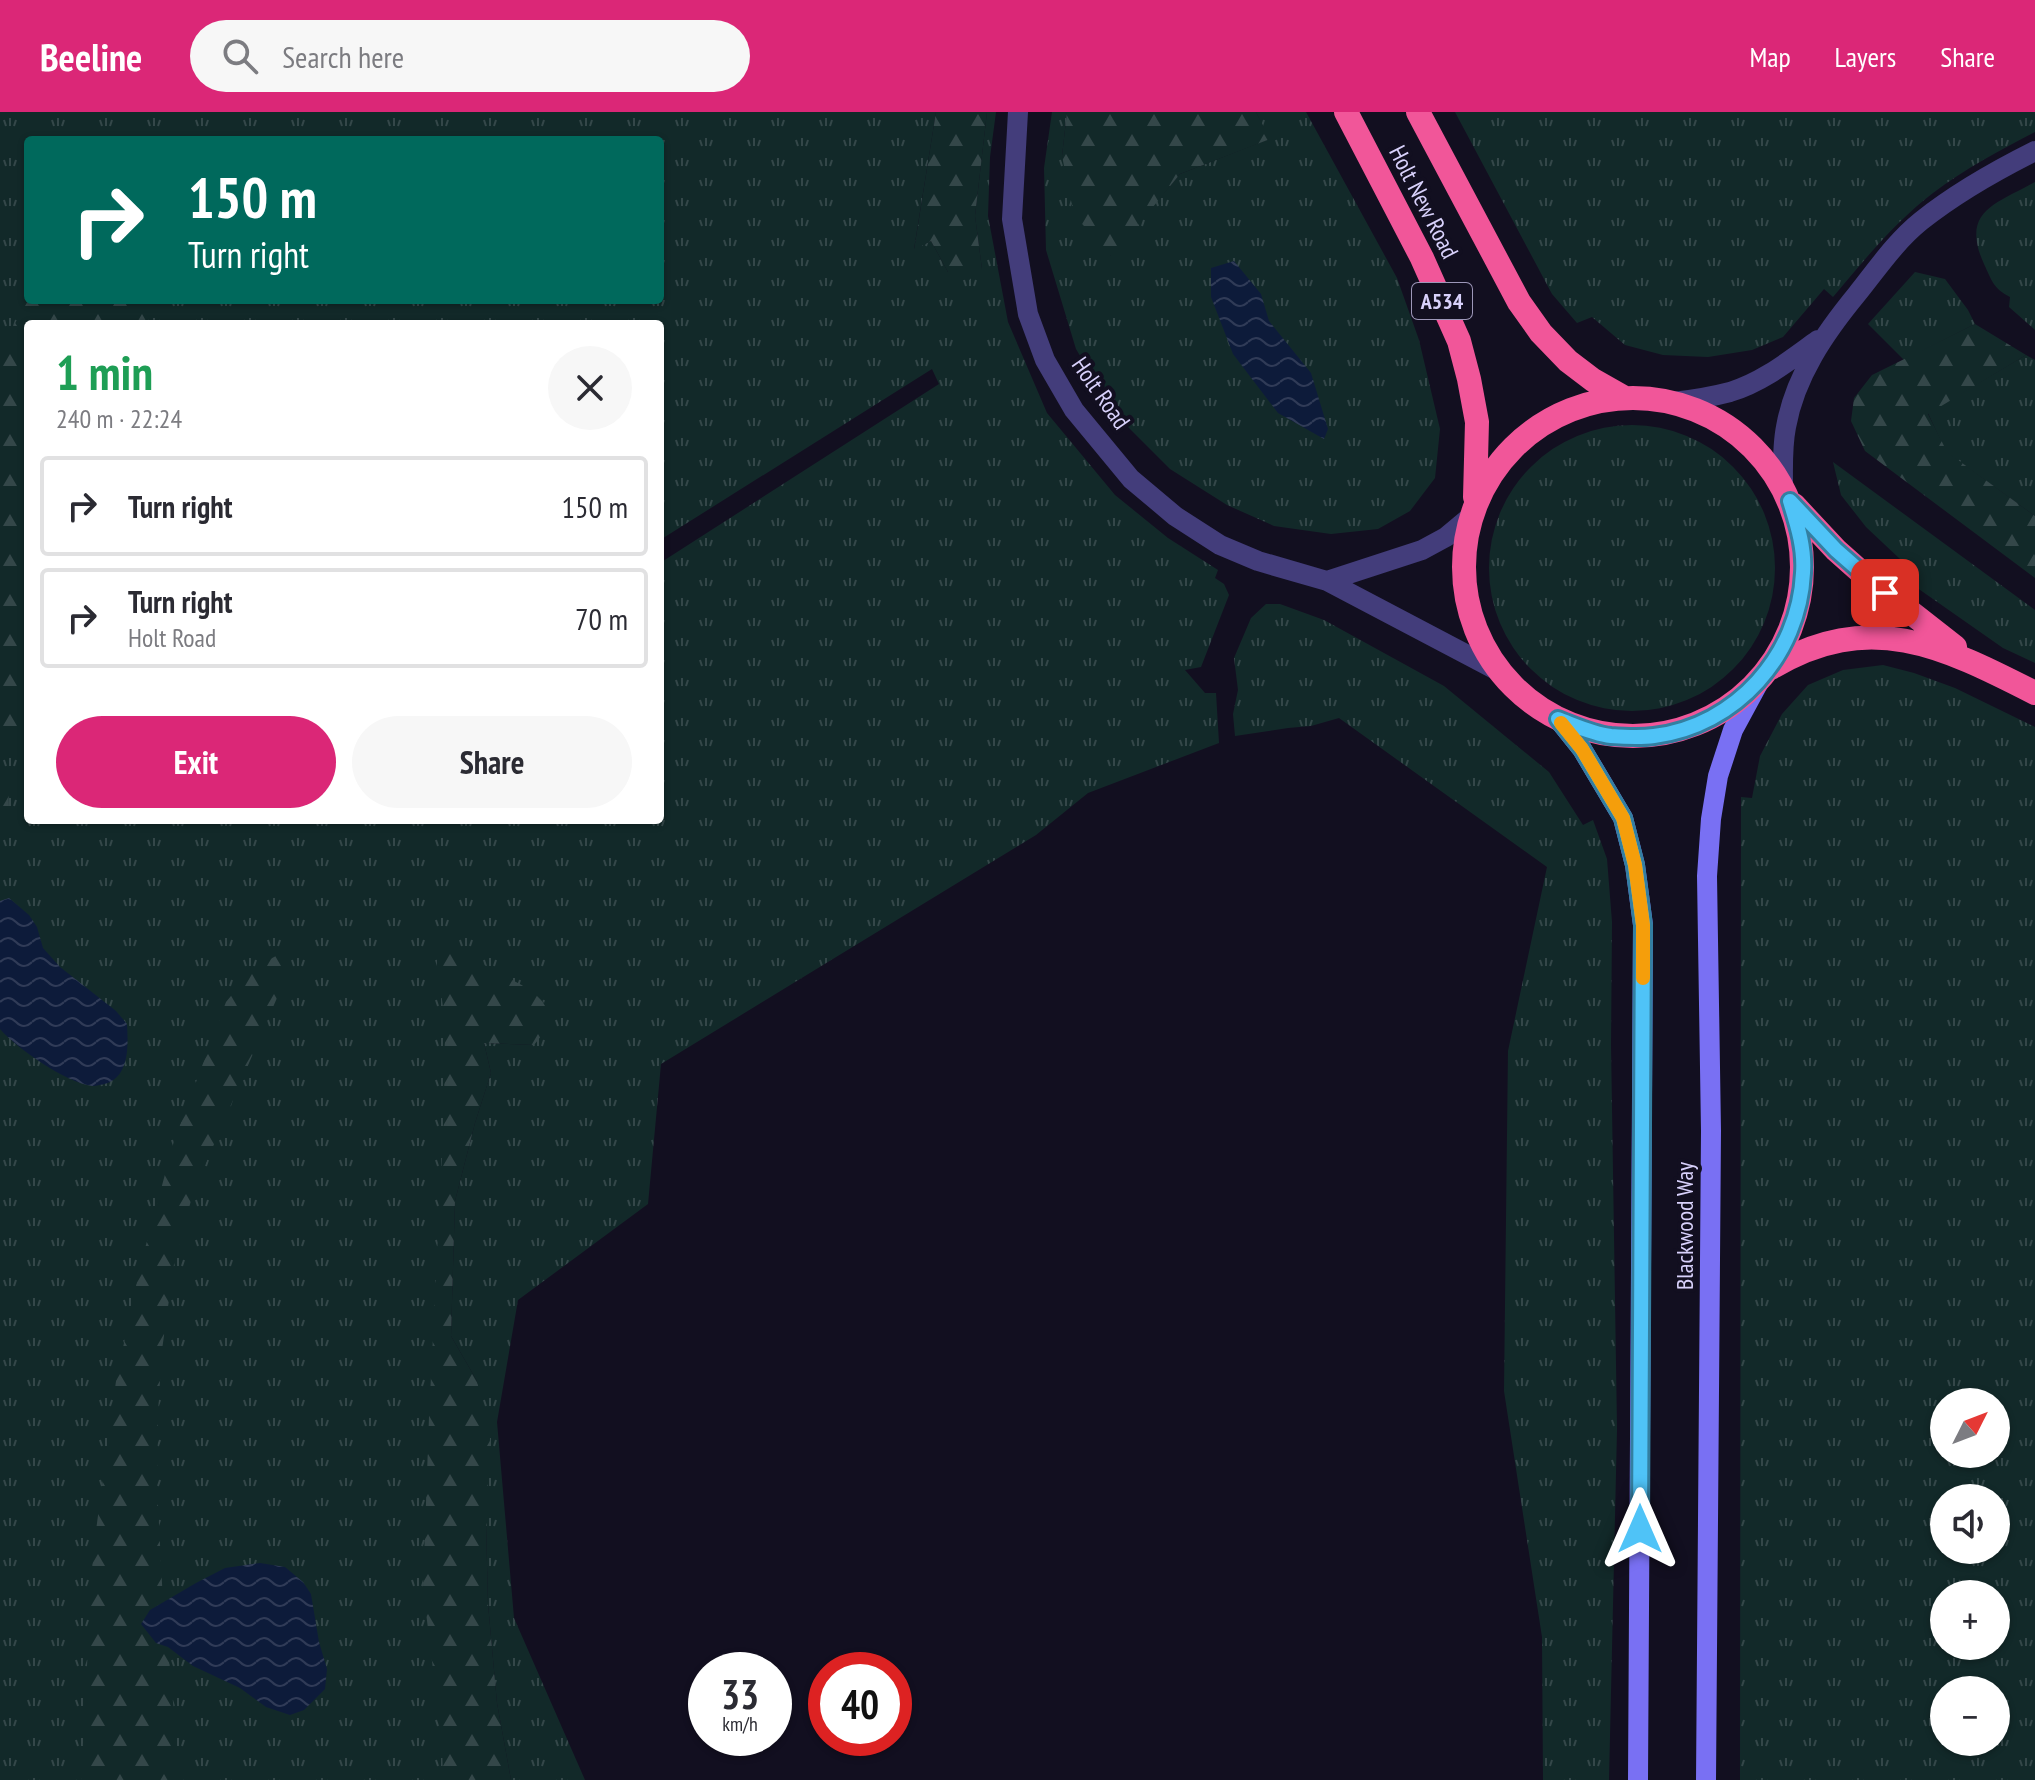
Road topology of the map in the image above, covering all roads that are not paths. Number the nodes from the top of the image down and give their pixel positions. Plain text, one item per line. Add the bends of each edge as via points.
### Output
1 (1018, 112) edge
2 (1346, 112) edge
3 (1418, 112) edge
4 (2035, 151) edge
5 (1824, 335) junction
6 (1623, 397) junction
7 (1673, 402) junction
8 (1786, 494) junction
9 (1472, 512) junction
10 (1327, 581) junction
11 (1973, 661) junction
12 (1498, 671) junction
13 (1765, 675) junction
14 (2035, 693) edge
15 (1558, 719) junction
16 (1638, 1780) edge
17 (1706, 1780) edge

1 - 10 street, Holt Road via 1012,219 1028,314 1045,360 1074,410 1131,479 1175,516 1220,545
2 - 9 highway, Holt New Road / A534 via 1459,341 1477,422
3 - 6 highway, Holt New Road / A534 via 1519,302 1541,333 1568,361
4 - 5 street via 1986,175 1921,221
5 - 7 street via 1764,377 1732,391
5 - 8 street via 1785,428
6 - 7 highway
6 - 9 highway via 1574,408 1532,430 1497,465
7 - 8 highway via 1723,423 1761,455
8 - 11 highway via 1836,550
8 - 13 highway via 1801,540 1803,572 1797,613
9 - 10 street via 1446,537 1422,550
9 - 12 highway, Holt New Road via 1464,582 1471,619
10 - 12 street, Holt Road
11 - 13 highway via 1918,642 1866,637 1809,649
11 - 14 highway
12 - 15 highway, Holt New Road via 1523,697
13 - 15 highway, Holt New Road via 1725,711 1695,726 1653,736 1607,736
13 - 17 street, Blackwood Way via 1733,730 1718,776 1707,876 1711,1131
15 - 16 street, Blackwood Way via 1623,818 1643,925

